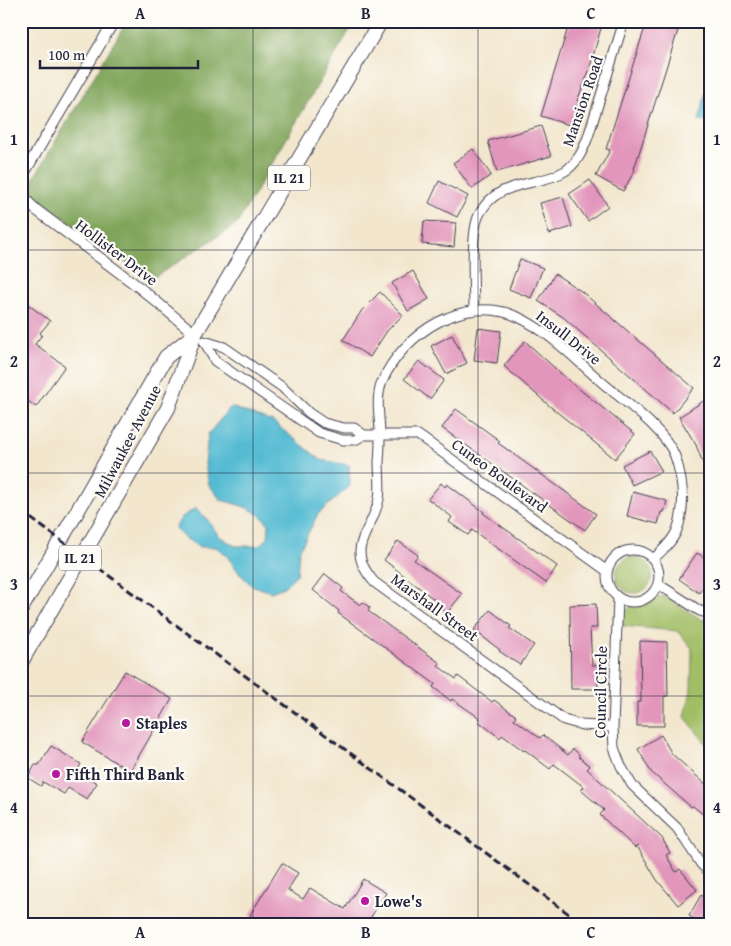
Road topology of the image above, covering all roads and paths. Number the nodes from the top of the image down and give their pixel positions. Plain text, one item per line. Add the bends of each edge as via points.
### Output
1 (114, 21) edge
2 (381, 21) edge
3 (624, 21) edge
4 (21, 181) edge
5 (21, 195) edge
6 (474, 310) junction
7 (200, 337) junction
8 (298, 402) junction
9 (290, 414) junction
10 (380, 434) junction
11 (364, 435) junction
12 (653, 559) junction
13 (607, 572) junction
14 (658, 584) junction
15 (618, 598) junction
16 (21, 609) edge
17 (710, 614) edge
18 (21, 662) edge
19 (612, 727) junction
20 (710, 873) edge

1 - 4 street
2 - 7 main road, IL 21
3 - 6 street, Mansion Road via 581,155 568,169 500,192 489,199 479,215 475,230
5 - 7 street, Hollister Drive
6 - 10 street, Insull Drive via 436,322 418,335 398,357 382,382 378,400
6 - 12 street, Insull Drive via 492,310 516,316 539,329 657,429 674,454 683,484 677,531
7 - 8 street, Cuneo Boulevard via 224,347
7 - 9 street, Cuneo Boulevard via 215,361
7 - 16 main road, Milwaukee Avenue / IL 21 via 166,357
7 - 18 main road, Milwaukee Avenue / IL 21 via 168,408
8 - 9 street
8 - 11 street, Cuneo Boulevard via 324,423 354,428
9 - 11 street, Cuneo Boulevard via 318,433 343,440 355,440
10 - 11 street, Cuneo Boulevard
10 - 13 street, Cuneo Boulevard via 418,435
10 - 19 street, Marshall Street via 379,499 359,554 367,574 564,720
12 - 13 street via 641,551 626,550 613,558
12 - 14 street via 659,571
13 - 15 street via 609,586
14 - 15 street via 654,592 641,601
14 - 17 street
15 - 19 street, Council Circle
19 - 20 street, Council Circle via 620,766 632,785 677,828

